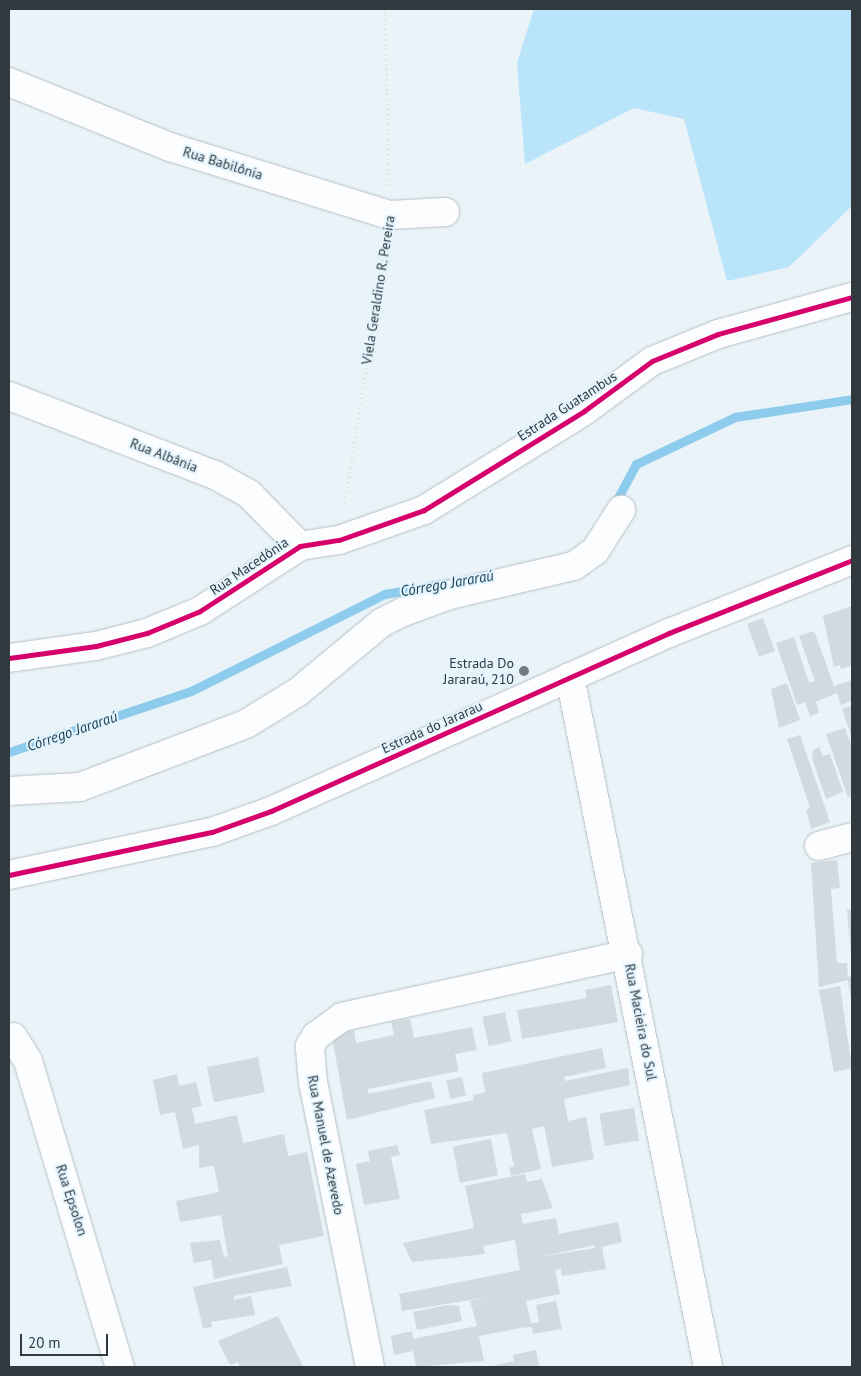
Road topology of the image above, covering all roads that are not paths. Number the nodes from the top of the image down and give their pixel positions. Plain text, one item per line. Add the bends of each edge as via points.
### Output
1 (9, 82) edge
2 (445, 212) dead end
3 (852, 297) edge
4 (9, 396) edge
5 (621, 510) dead end
6 (300, 546) junction
7 (852, 560) edge
8 (9, 658) edge
9 (570, 677) junction
10 (9, 790) edge
11 (852, 836) edge
12 (819, 846) dead end
13 (9, 875) edge
14 (628, 954) junction
15 (12, 1037) dead end
16 (120, 1367) edge
17 (370, 1367) edge
18 (708, 1367) edge

1 - 2 street, Rua Babilônia via 170,146 390,215
3 - 6 street, Estrada Guatambus via 744,326 652,361 584,410 441,500 339,540
4 - 6 street, Rua Albânia via 215,475 249,494
5 - 10 street via 595,551 574,566 449,595 403,612 381,623 298,692 246,724 80,787
6 - 8 street, Rua Macedônia via 243,587 148,633 96,646
7 - 9 street, Estrada do Jararau
9 - 13 street, Estrada do Jararau via 262,814 212,832
9 - 14 street, Rua Macieira do Sul
11 - 12 street
14 - 17 street, Rua Manuel de Azevedo via 342,1017 316,1036 310,1046 313,1083
14 - 18 street, Rua Macieira do Sul
15 - 16 street, Rua Epsolon via 28,1061

